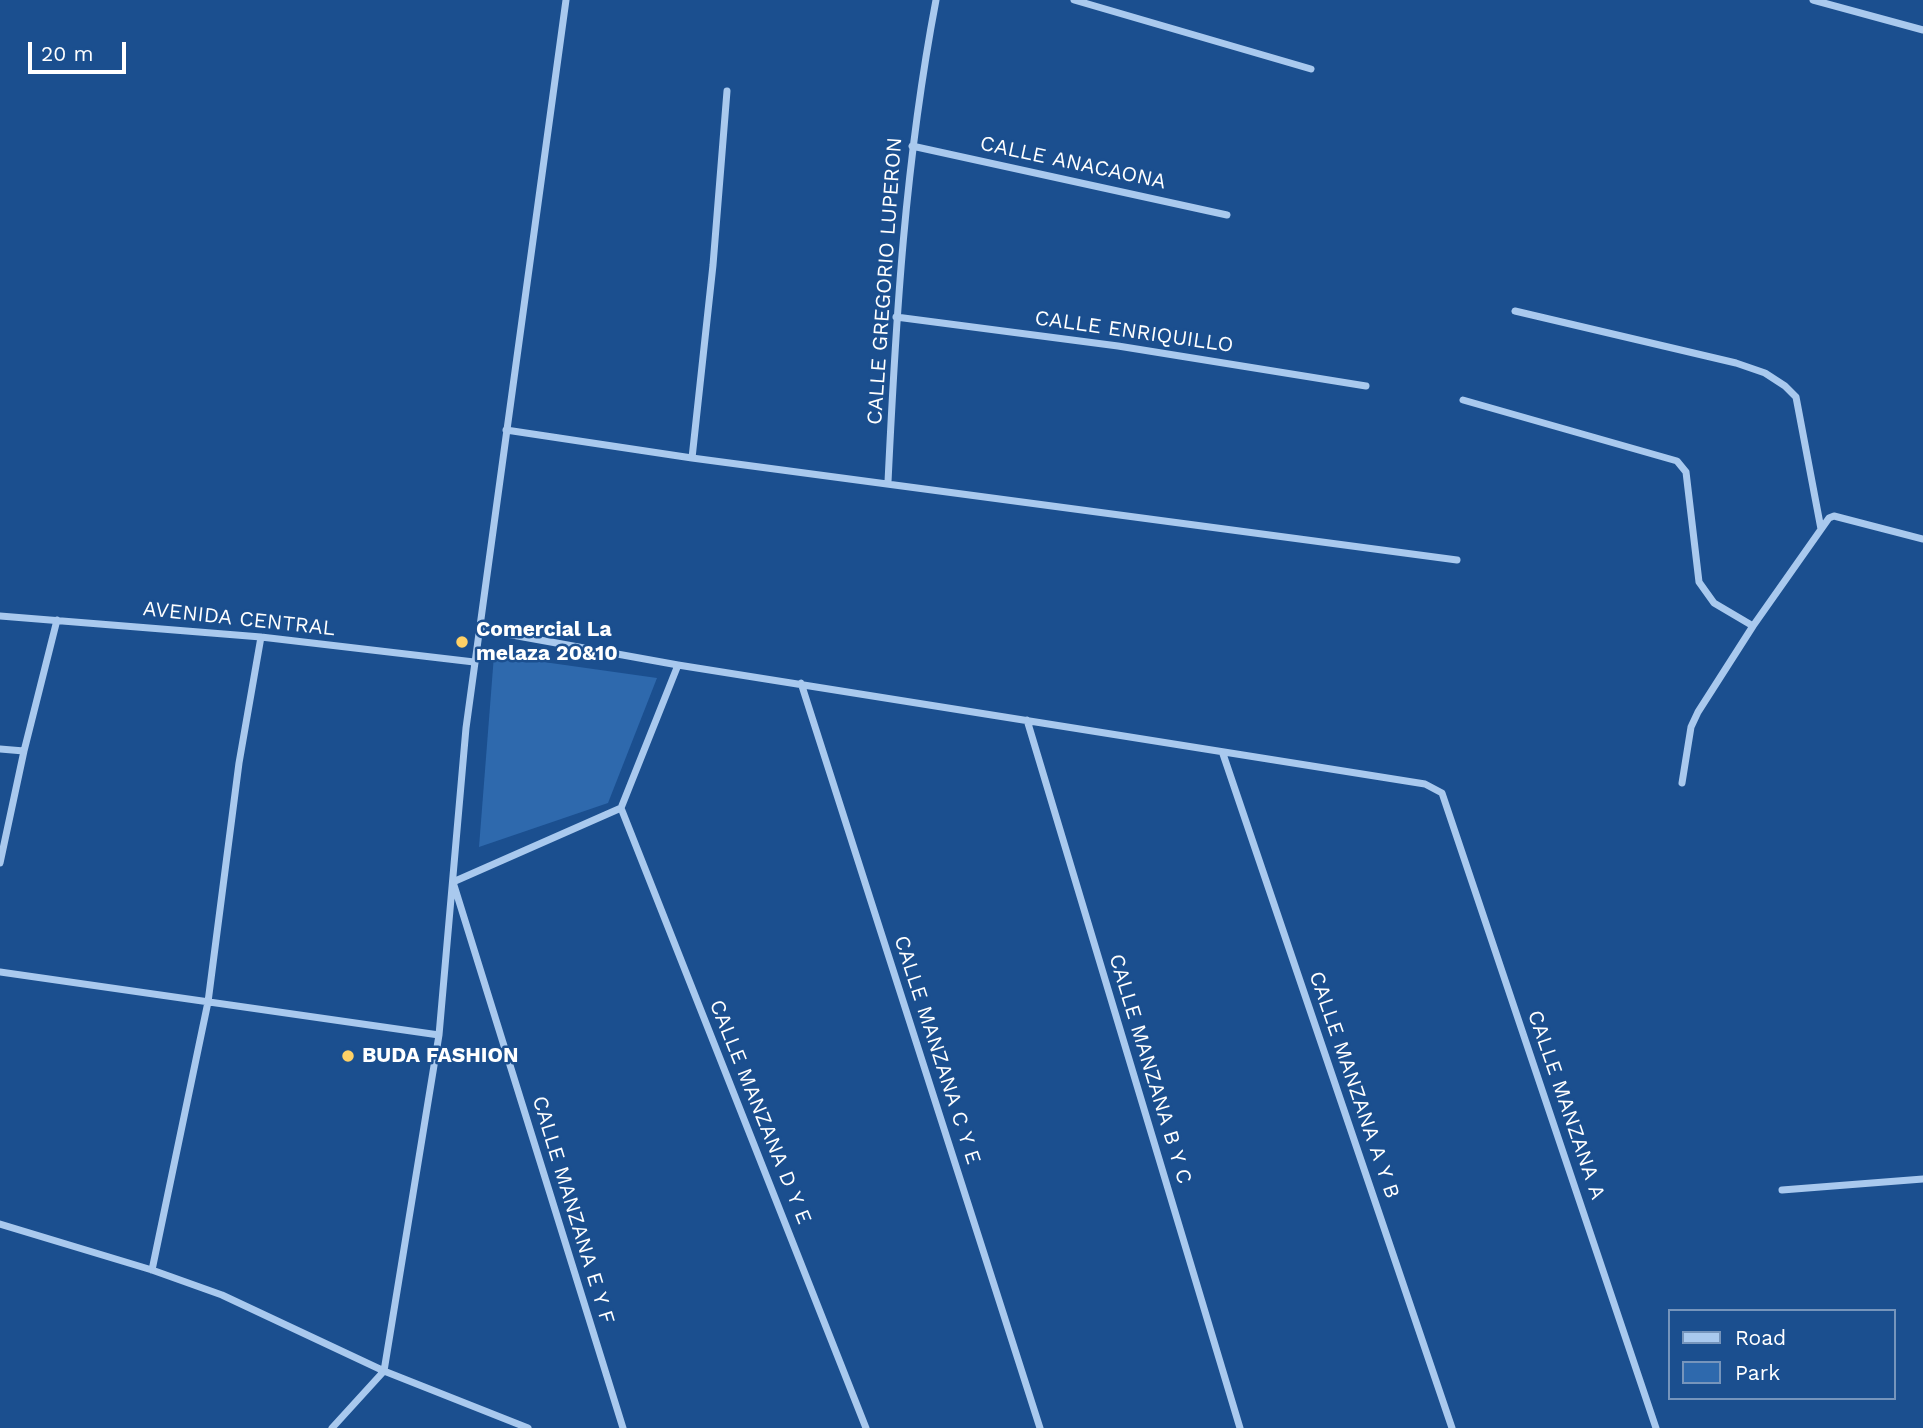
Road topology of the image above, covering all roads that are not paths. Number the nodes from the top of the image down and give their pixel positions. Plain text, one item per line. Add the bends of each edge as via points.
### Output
1 (566, 0) edge
2 (936, 0) edge
3 (1074, 0) edge
4 (1813, 0) edge
5 (1923, 30) edge
6 (1311, 69) dead end
7 (727, 91) dead end
8 (912, 146) junction
9 (1227, 215) dead end
10 (1515, 311) dead end
11 (896, 317) junction
12 (1366, 386) dead end
13 (1463, 400) dead end
14 (506, 430) junction
15 (691, 458) junction
16 (888, 482) junction
17 (1821, 529) junction
18 (1923, 538) edge
19 (1457, 560) dead end
20 (0, 616) edge
21 (57, 620) junction
22 (1753, 626) junction
23 (479, 629) junction
24 (261, 637) junction
25 (474, 662) junction
26 (678, 666) junction
27 (801, 683) junction
28 (1027, 720) junction
29 (0, 749) edge
30 (24, 751) junction
31 (1223, 754) junction
32 (1682, 783) dead end
33 (621, 808) junction
34 (0, 863) edge
35 (453, 882) junction
36 (0, 972) edge
37 (208, 1002) junction
38 (439, 1035) junction
39 (1923, 1179) edge
40 (1782, 1191) dead end
41 (0, 1224) edge
42 (152, 1270) junction
43 (384, 1371) junction
44 (332, 1428) edge
45 (528, 1428) edge
46 (623, 1428) edge
47 (866, 1428) edge
48 (1040, 1428) edge
49 (1240, 1428) edge
50 (1452, 1428) edge
51 (1656, 1428) edge

1 - 14 street
2 - 8 street, CALLE GREGORIO LUPERON
3 - 6 street
4 - 5 street
7 - 15 street
8 - 9 street, CALLE ANACAONA
8 - 11 street, CALLE GREGORIO LUPERON
10 - 17 street via 1736,363 1785,386 1799,407
11 - 12 street, CALLE ENRIQUILLO via 1118,346
11 - 16 street, CALLE GREGORIO LUPERON
13 - 22 street via 1677,461 1686,472 1699,582 1714,603
14 - 15 street
14 - 23 street
15 - 16 street
16 - 19 street
17 - 18 street via 1834,516
17 - 22 street
20 - 21 street, AVENIDA CENTRAL
21 - 24 street, AVENIDA CENTRAL
21 - 30 street
22 - 32 street via 1691,727
23 - 25 street
23 - 26 street
24 - 25 street, AVENIDA CENTRAL
24 - 37 street via 239,763
25 - 35 street
26 - 27 street
26 - 33 street
27 - 28 street
27 - 48 street, CALLE MANZANA C Y E
28 - 31 street
28 - 49 street, CALLE MANZANA B Y C
29 - 30 street
30 - 34 street
31 - 50 street, CALLE MANZANA A Y B
31 - 51 street, CALLE MANZANA A via 1425,784 1442,793
33 - 35 street
33 - 47 street, CALLE MANZANA D Y E
35 - 38 street
35 - 46 street, CALLE MANZANA E Y F
36 - 37 street
37 - 38 street
37 - 42 street
38 - 43 street
39 - 40 street
41 - 42 street
42 - 43 street via 222,1295
43 - 44 street
43 - 45 street

